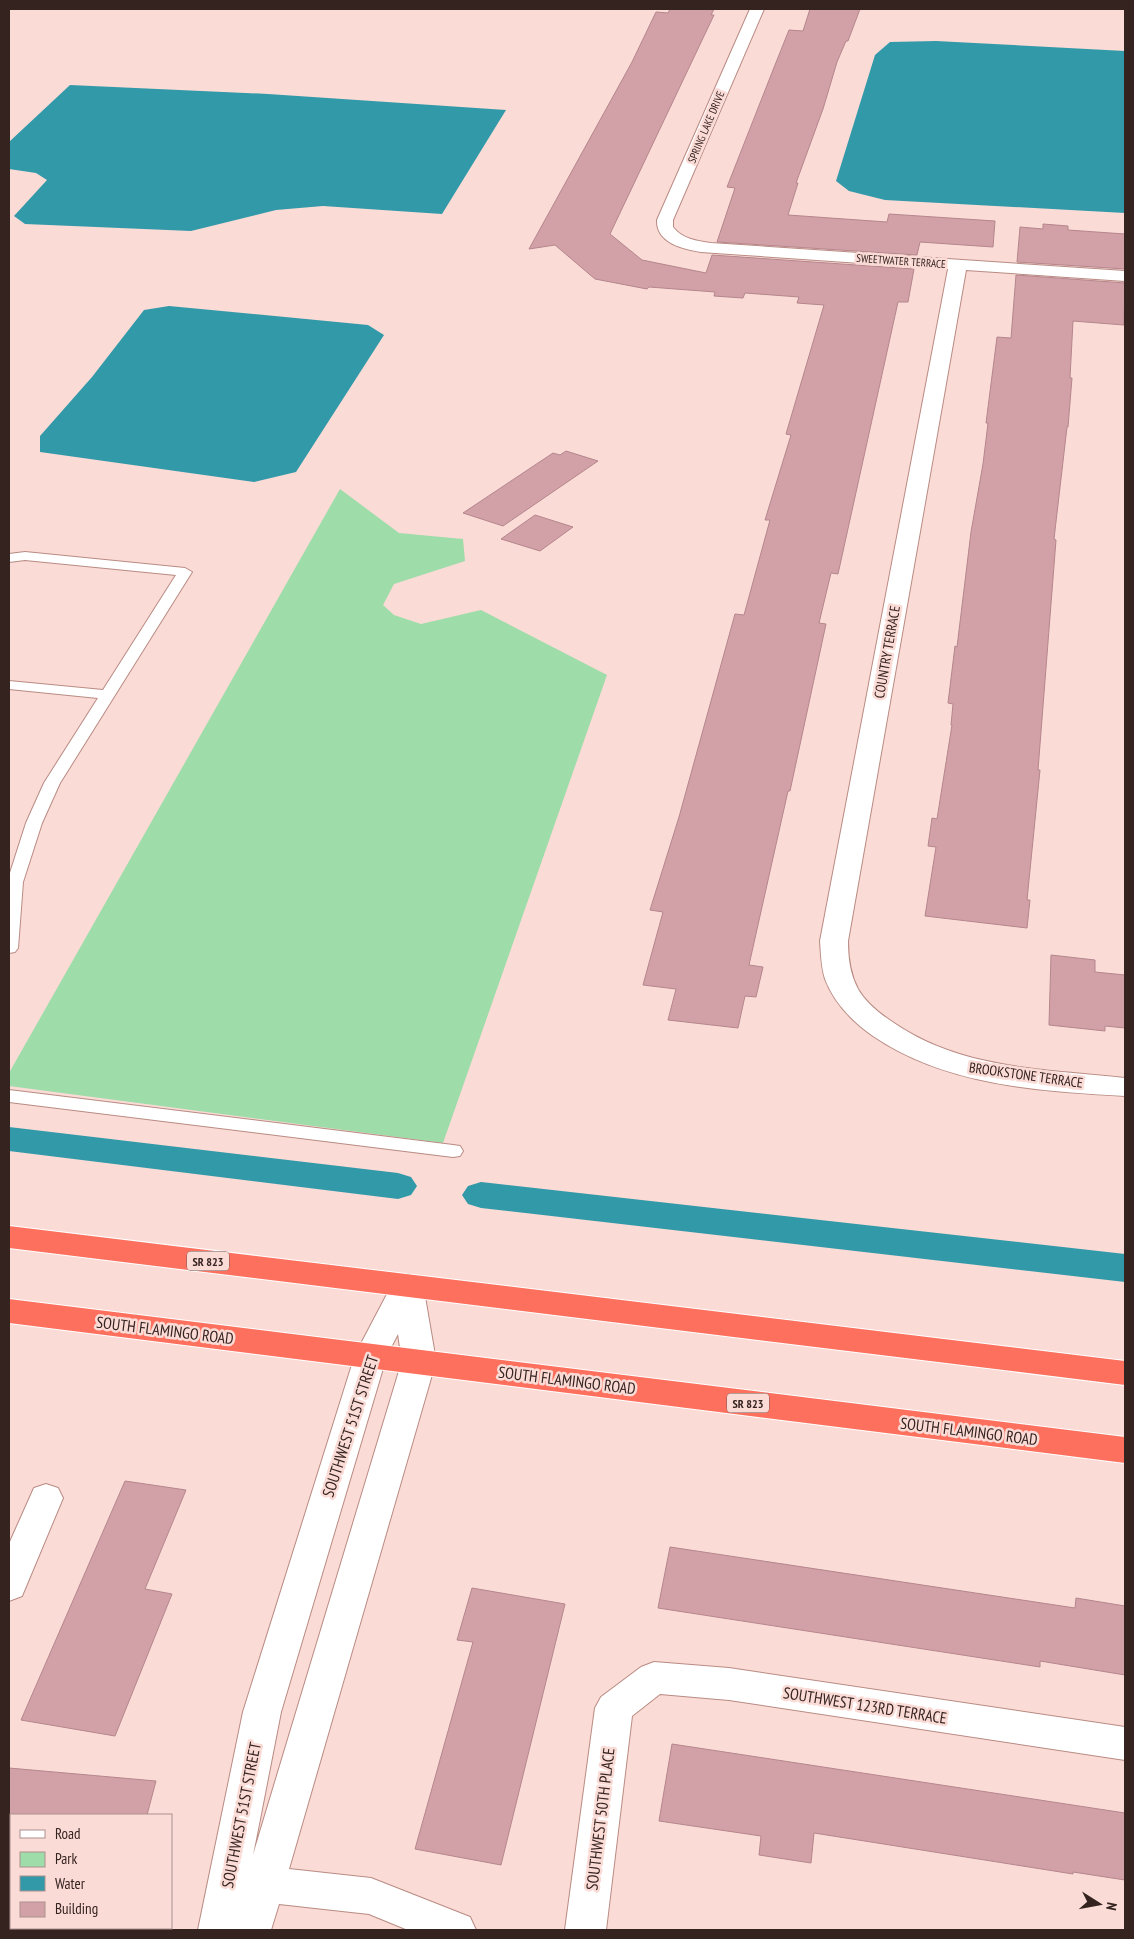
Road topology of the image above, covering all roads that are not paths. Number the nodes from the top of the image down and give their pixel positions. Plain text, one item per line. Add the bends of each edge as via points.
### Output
1 (756, 9) edge
2 (678, 240) joint
3 (958, 265) junction
4 (1125, 276) edge
5 (9, 558) edge
6 (9, 685) edge
7 (108, 695) junction
8 (9, 948) edge
9 (876, 1025) joint
10 (1125, 1088) edge
11 (9, 1096) edge
12 (453, 1151) dead end
13 (9, 1237) edge
14 (407, 1285) junction
15 (9, 1311) edge
16 (371, 1355) junction
17 (419, 1361) junction
18 (1125, 1373) edge
19 (1125, 1450) edge
20 (46, 1498) dead end
21 (9, 1586) edge
22 (614, 1708) joint
23 (1125, 1744) edge
24 (263, 1884) junction
25 (218, 1930) edge
26 (251, 1930) edge
27 (455, 1930) edge
28 (585, 1930) edge

1 - 2 street, SPRING LAKE DRIVE via 665,220 667,232
2 - 3 street, SWEETWATER TERRACE via 721,249
3 - 4 street, SWEETWATER TERRACE
3 - 9 street, COUNTRY TERRACE via 834,941 837,974 846,994 857,1009
5 - 7 lane via 25,556 185,572
6 - 7 lane
7 - 8 lane via 52,783 34,823 16,882
9 - 10 street, BROOKSTONE TERRACE via 915,1049 968,1068
11 - 12 lane
13 - 14 highway, SR 823
14 - 16 street, SOUTHWEST 51ST STREET
14 - 17 street
14 - 18 highway, SR 823
15 - 16 highway, SOUTH FLAMINGO ROAD / SR 823
16 - 17 highway, SOUTH FLAMINGO ROAD / SR 823
16 - 25 street, SOUTHWEST 51ST STREET via 262,1712
17 - 19 highway, SOUTH FLAMINGO ROAD / SR 823
17 - 24 street
20 - 21 street
22 - 23 street, SOUTHWEST 123RD TERRACE via 654,1678 729,1684
22 - 28 street, SOUTHWEST 50TH PLACE
24 - 26 street
24 - 27 street via 372,1896

